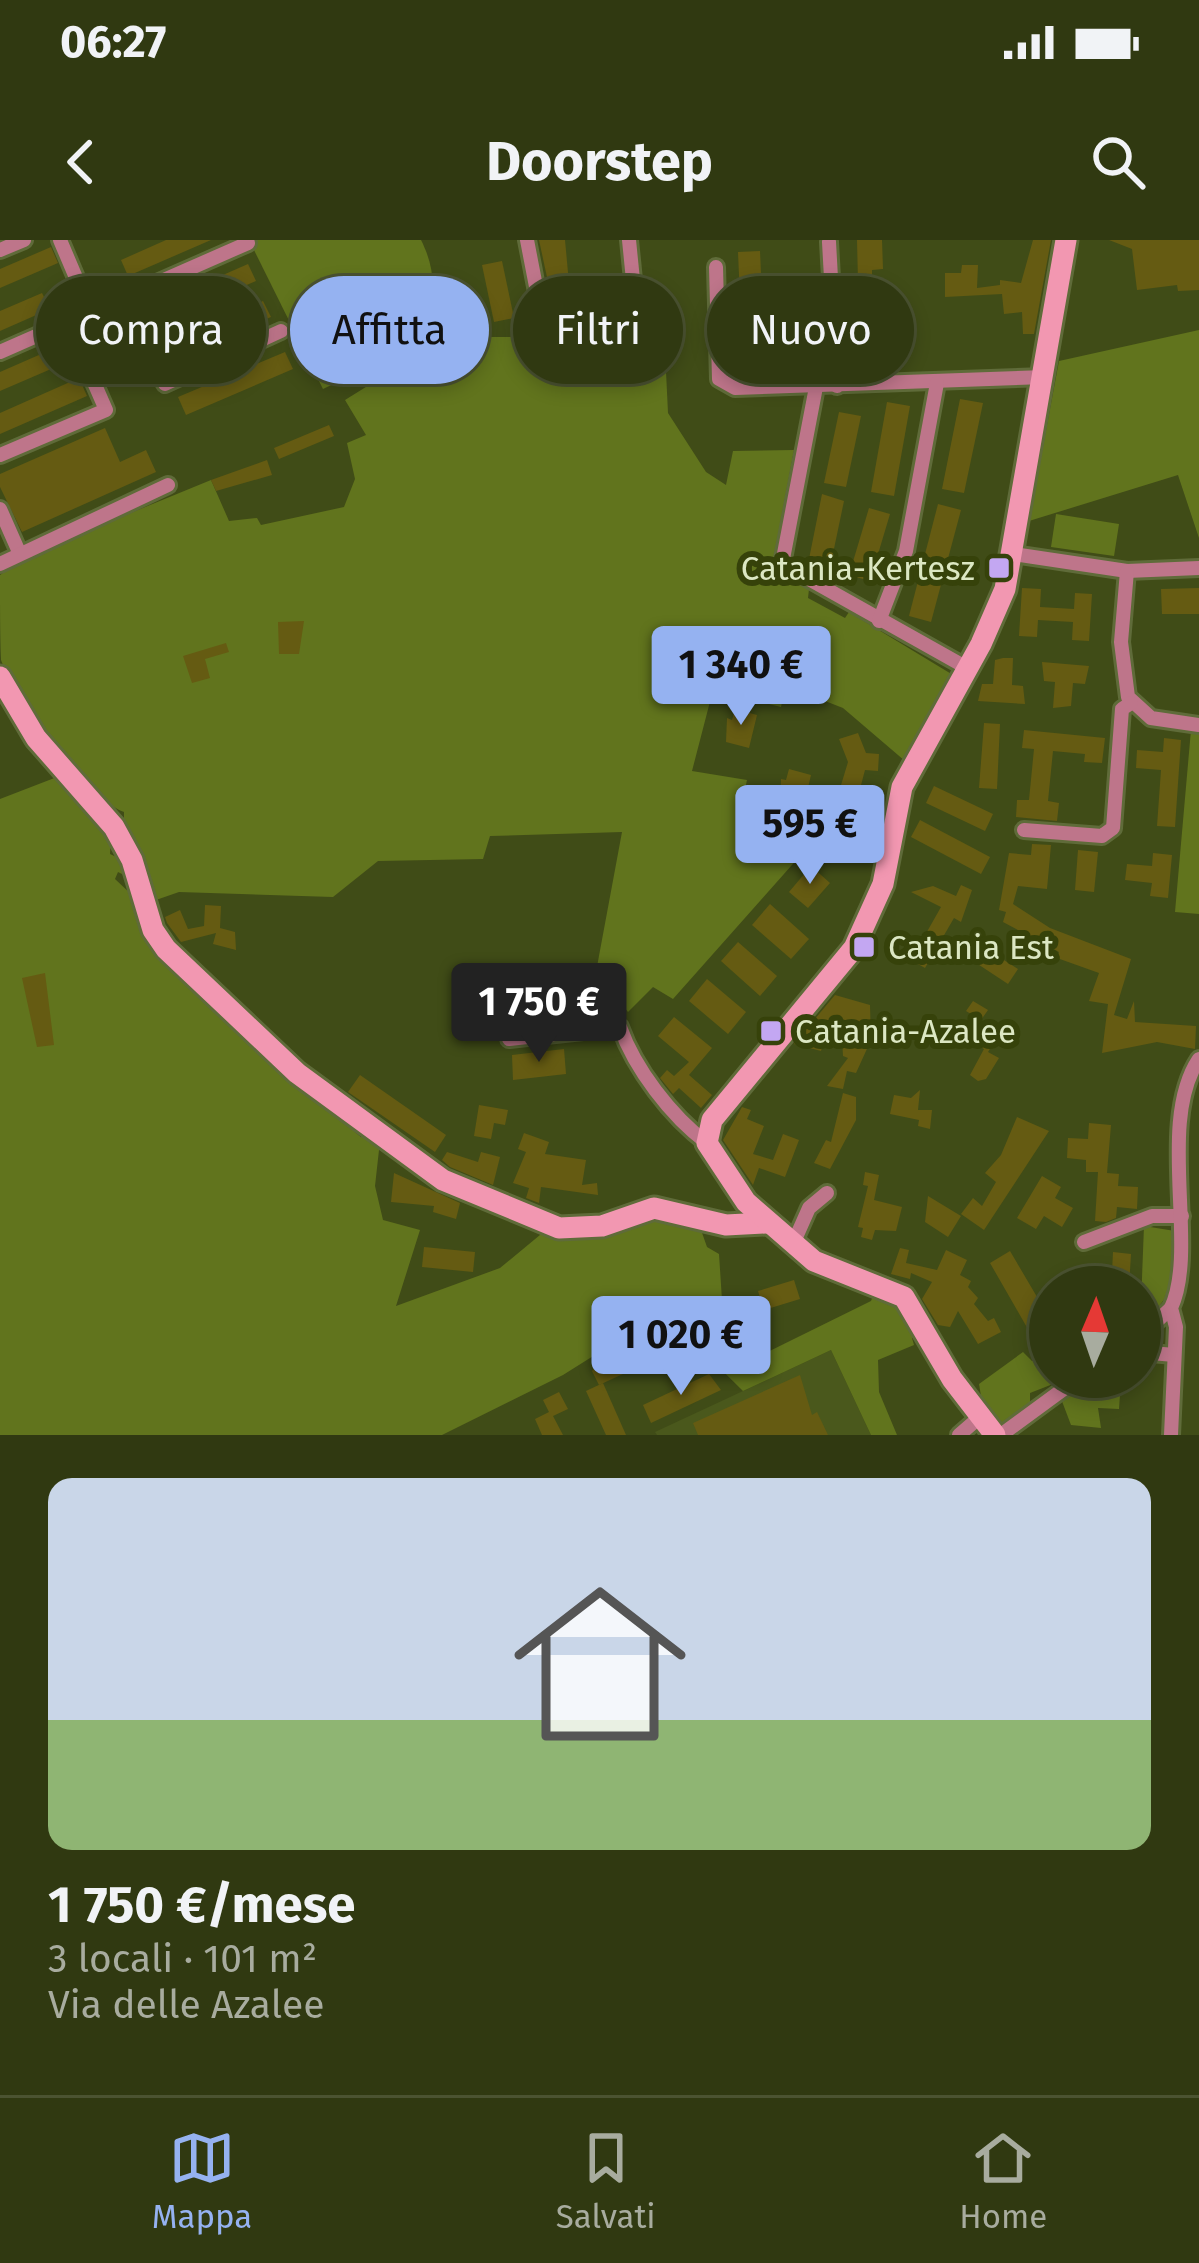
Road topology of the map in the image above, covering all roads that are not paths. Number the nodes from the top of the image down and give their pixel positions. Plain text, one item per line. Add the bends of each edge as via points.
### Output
1 (24, 240) edge
2 (60, 240) edge
3 (527, 240) edge
4 (629, 240) edge
5 (1066, 240) edge
6 (830, 242) edge
7 (248, 243) dead end
8 (0, 250) edge
9 (716, 267) dead end
10 (76, 276) edge
11 (174, 276) edge
12 (534, 276) edge
13 (633, 276) edge
14 (281, 331) dead end
15 (36, 337) edge
16 (266, 338) edge
17 (0, 352) edge
18 (1045, 377) junction
19 (938, 383) junction
20 (95, 384) edge
21 (836, 386) junction
22 (816, 387) junction
23 (0, 455) edge
24 (168, 485) dead end
25 (0, 509) edge
26 (19, 552) junction
27 (1012, 554) junction
28 (0, 564) edge
29 (1199, 568) edge
30 (1126, 571) junction
31 (879, 621) junction
32 (969, 668) junction
33 (0, 677) edge
34 (1131, 703) junction
35 (1199, 725) edge
36 (1024, 830) dead end
37 (509, 1040) dead end
38 (1199, 1059) edge
39 (707, 1143) junction
40 (827, 1192) dead end
41 (1182, 1216) junction
42 (766, 1222) junction
43 (1084, 1242) dead end
44 (793, 1244) junction
45 (1182, 1249) junction
46 (1199, 1251) edge
47 (1171, 1308) junction
48 (1161, 1317) edge
49 (1161, 1353) edge
50 (1174, 1354) junction
51 (1044, 1398) edge
52 (992, 1429) edge
53 (959, 1435) edge
54 (1171, 1435) edge

1 - 8 street
2 - 10 street
3 - 12 street
4 - 13 street
5 - 18 main road
6 - 21 street
7 - 11 street
9 - 22 street via 719,379 735,388
14 - 16 street
15 - 17 street
18 - 19 street
18 - 27 main road
19 - 21 street
19 - 31 street via 906,551
20 - 23 street via 106,410
21 - 22 street
22 - 31 street via 782,564
24 - 26 street
25 - 26 street
26 - 28 street
27 - 30 street
27 - 32 main road
29 - 30 street
30 - 34 street via 1121,659
31 - 32 street
32 - 39 main road via 902,787 883,884 854,948 712,1120
33 - 42 main road via 36,738 114,827 166,949 280,1058 428,1171 559,1228 602,1226 654,1208 726,1225
34 - 35 street via 1151,718
34 - 36 street via 1122,709 1113,828 1102,836
37 - 39 street via 620,1027 646,1074
38 - 41 street via 1182,1099
39 - 42 main road
40 - 44 street via 809,1208
41 - 43 street via 1152,1216
41 - 45 street
42 - 44 main road
44 - 52 main road via 825,1267 904,1297
45 - 46 street
45 - 47 street
47 - 48 street
47 - 50 street
49 - 50 street
50 - 54 street
51 - 52 street
52 - 53 street

